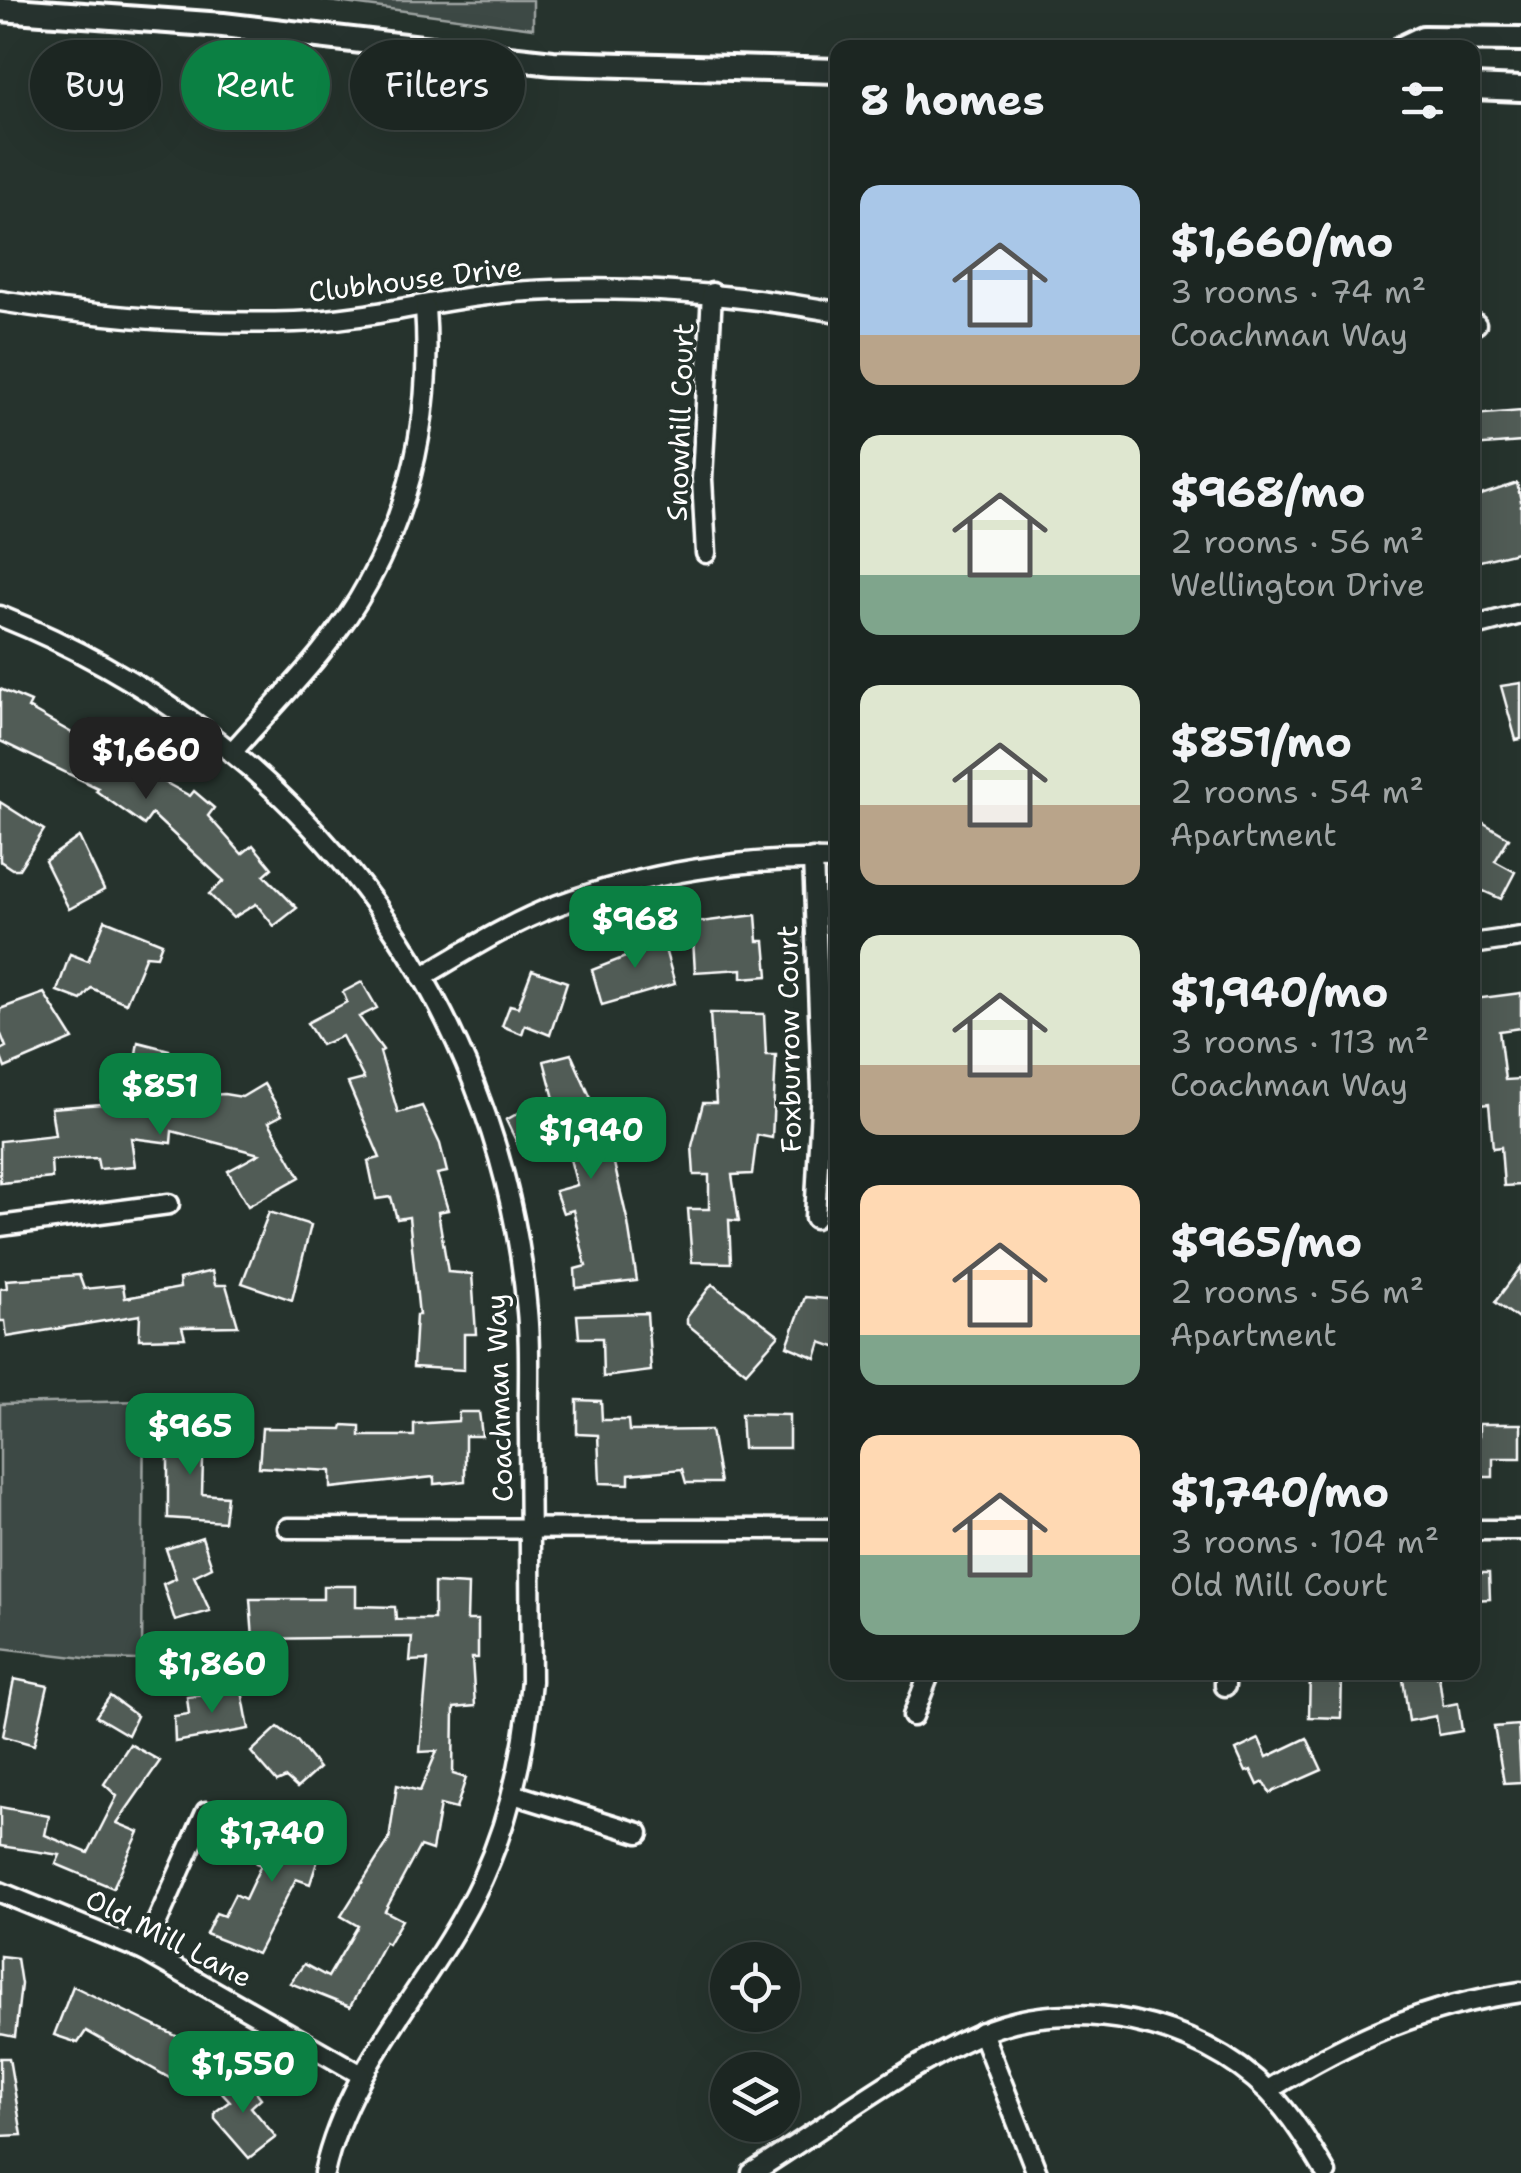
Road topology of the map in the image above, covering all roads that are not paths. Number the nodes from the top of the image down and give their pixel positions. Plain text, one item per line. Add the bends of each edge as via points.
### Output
1 (0, 9) edge
2 (1521, 39) edge
3 (1419, 40) edge
4 (830, 70) edge
5 (1480, 88) edge
6 (1521, 89) edge
7 (712, 293) junction
8 (0, 301) edge
9 (424, 307) junction
10 (830, 311) edge
11 (706, 553) dead end
12 (1521, 614) edge
13 (0, 616) edge
14 (1480, 624) edge
15 (233, 751) junction
16 (813, 859) junction
17 (830, 860) edge
18 (1521, 938) edge
19 (1480, 943) edge
20 (422, 976) junction
21 (169, 1204) dead end
22 (815, 1218) dead end
23 (0, 1226) edge
24 (288, 1528) dead end
25 (530, 1528) junction
26 (830, 1528) edge
27 (1480, 1530) edge
28 (1521, 1530) edge
29 (927, 1680) edge
30 (913, 1716) dead end
31 (513, 1794) junction
32 (206, 1812) dead end
33 (639, 1833) dead end
34 (0, 1892) edge
35 (144, 1950) junction
36 (1521, 1992) edge
37 (982, 2032) junction
38 (360, 2074) junction
39 (1268, 2090) junction
40 (324, 2173) edge
41 (752, 2173) edge
42 (1037, 2173) edge
43 (1326, 2173) edge

1 - 4 street via 223,25 554,63
2 - 3 street
5 - 6 street
7 - 9 street, Clubhouse Drive via 508,292
7 - 10 street, Clubhouse Drive
7 - 11 street, Snowhill Court via 702,479
8 - 9 street, Clubhouse Drive via 148,320 260,322
9 - 15 street via 424,414 410,486 368,584 319,653
12 - 14 street
13 - 15 street, Coachman Way via 139,683
15 - 20 street, Coachman Way via 342,859
16 - 17 street
16 - 20 street via 721,865 633,883 558,906
16 - 22 street, Foxburrow Court via 822,1089
18 - 19 street
20 - 25 street, Coachman Way via 473,1077 515,1232 527,1312
21 - 23 street
24 - 25 street
25 - 26 street
25 - 31 street, Coachman Way via 531,1681
27 - 28 street
29 - 30 street
31 - 33 street
31 - 38 street, Coachman Way via 481,1881
32 - 35 street
34 - 35 street, Old Mill Lane
35 - 38 street, Old Mill Lane
36 - 39 street via 1390,2024
37 - 39 street via 1033,2017 1127,2020 1183,2035
37 - 41 street
37 - 42 street
38 - 40 street, Coachman Way
39 - 43 street

